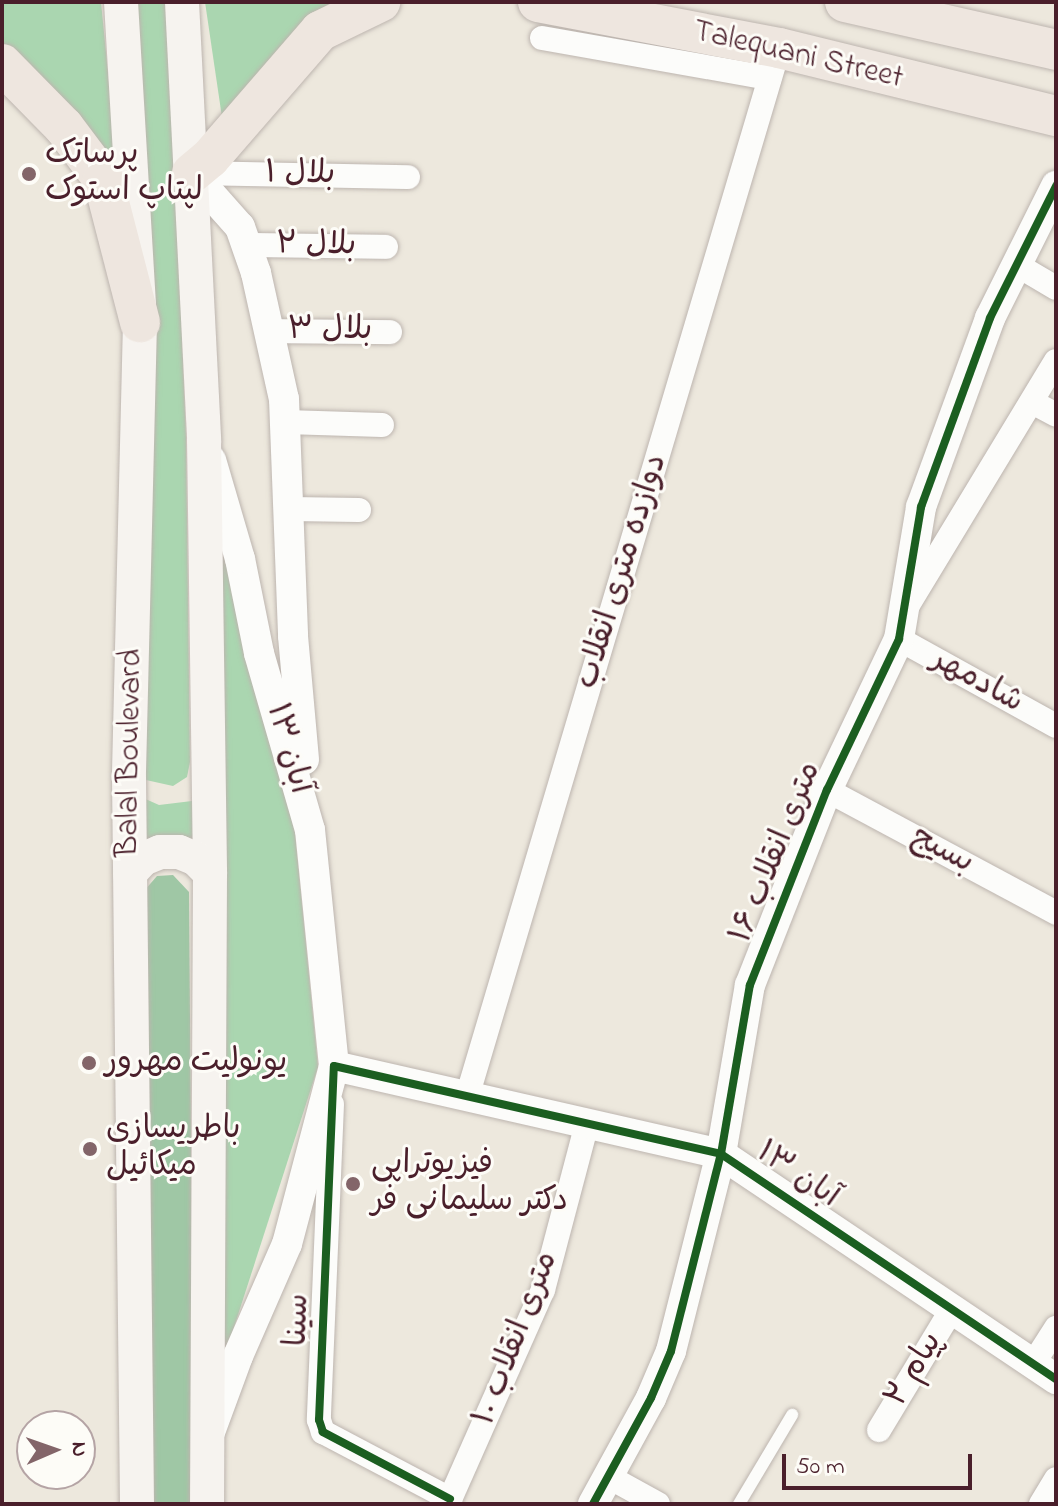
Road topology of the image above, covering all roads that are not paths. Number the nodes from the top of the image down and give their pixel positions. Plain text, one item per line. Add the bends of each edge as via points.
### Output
1 (121, 2) edge
2 (182, 2) edge
3 (380, 2) edge
4 (704, 2) edge
5 (860, 3) edge
6 (540, 20) edge
7 (728, 38) junction
8 (1055, 49) edge
9 (774, 63) junction
10 (2, 64) edge
11 (1056, 116) edge
12 (192, 173) junction
13 (408, 177) dead end
14 (1056, 186) edge
15 (246, 245) junction
16 (386, 247) dead end
17 (1017, 265) junction
18 (1056, 288) edge
19 (140, 322) junction
20 (269, 331) junction
21 (390, 332) dead end
22 (1056, 361) edge
23 (1032, 402) junction
24 (1056, 415) edge
25 (286, 422) junction
26 (382, 425) dead end
27 (204, 439) junction
28 (290, 509) junction
29 (359, 510) dead end
30 (901, 626) junction
31 (1056, 726) edge
32 (827, 790) junction
33 (310, 830) junction
34 (130, 873) junction
35 (210, 873) junction
36 (1056, 913) edge
37 (334, 1066) junction
38 (467, 1097) junction
39 (587, 1124) junction
40 (721, 1154) junction
41 (952, 1309) junction
42 (1056, 1328) edge
43 (1044, 1371) edge
44 (792, 1415) dead end
45 (879, 1430) dead end
46 (205, 1446) junction
47 (609, 1477) junction
48 (1056, 1479) edge
49 (449, 1502) edge
50 (137, 1504) edge
51 (207, 1504) edge
52 (593, 1504) edge
53 (658, 1504) edge
54 (739, 1504) edge
55 (1041, 1504) edge

1 - 19 main road, Balal Boulevard
2 - 12 main road
3 - 12 main road via 320,31
4 - 7 main road via 711,22
5 - 8 main road, Talequani Street
6 - 7 main road, Talequani Street
6 - 9 street
7 - 9 main road, Talequani Street
9 - 11 main road, Talequani Street
9 - 38 street, دوازده متری انقلاب
10 - 19 main road via 64,127 103,179
12 - 13 street, بلال ۱
12 - 15 street via 240,227
12 - 27 main road
14 - 17 street, ۱۶ متری انقلاب
15 - 16 street, بلال ۲
15 - 20 street
17 - 18 street
17 - 30 street, ۱۶ متری انقلاب via 990,318 921,507
19 - 34 main road, Balal Boulevard
20 - 21 street, بلال ۳
20 - 25 street
22 - 23 street, ۱۶ متری انقلاب
23 - 24 street
23 - 30 street, ۱۶ متری انقلاب
25 - 26 street
25 - 28 street
27 - 33 street, ۱۳ آبان
27 - 35 main road
28 - 29 street
28 - 33 street via 293,636
30 - 31 street, شادمهر
30 - 32 street, ۱۶ متری انقلاب
32 - 36 street, بسیج
32 - 40 street, ۱۶ متری انقلاب via 750,985
33 - 37 street, ۱۳ آبان
34 - 35 main road via 143,859 179,852
34 - 50 main road, Balal Boulevard
35 - 46 main road
37 - 38 street, ۱۳ آبان
37 - 46 street, ۱۳ آبان via 287,1244
37 - 49 street, سینا via 319,1420 323,1432
38 - 39 street, ۱۳ آبان
39 - 40 street, ۱۳ آبان
39 - 49 street, ۱۰ متری انقلاب via 543,1290
40 - 41 street, ۱۳ آبان
40 - 47 street, ۱۶ متری انقلاب via 671,1351
41 - 43 street, ۱۳ آبان
41 - 45 street, پیام ۲
42 - 43 street
44 - 54 lane
46 - 51 main road
47 - 52 street, ۱۶ متری انقلاب
47 - 53 street
48 - 55 street

